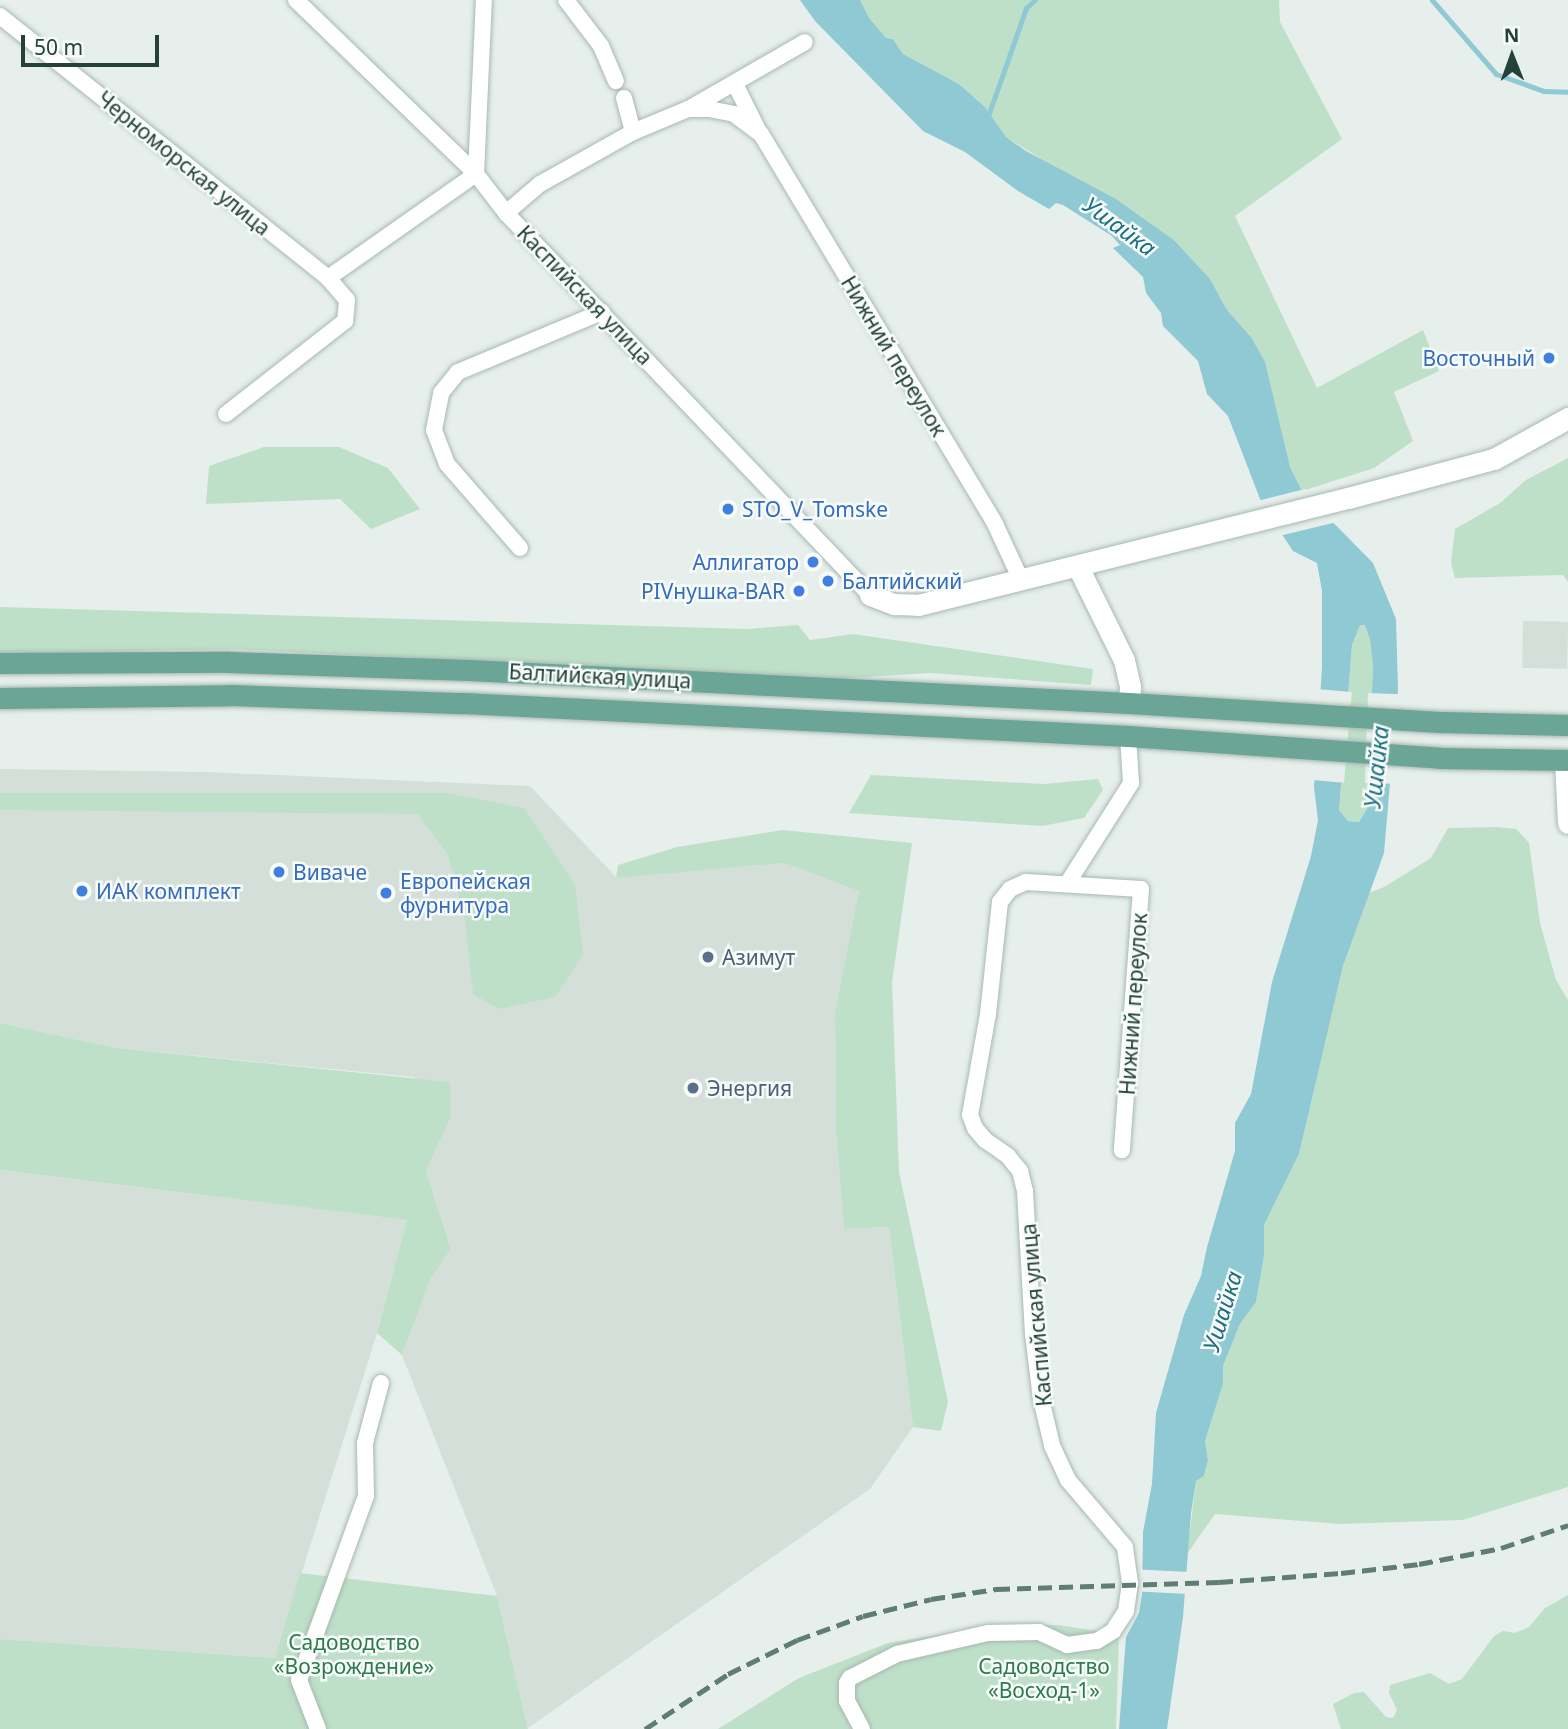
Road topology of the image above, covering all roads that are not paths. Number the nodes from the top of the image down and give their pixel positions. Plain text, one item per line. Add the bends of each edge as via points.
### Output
1 (296, 0) edge
2 (484, 0) edge
3 (566, 0) edge
4 (0, 16) edge
5 (805, 42) dead end
6 (616, 81) dead end
7 (735, 84) junction
8 (624, 98) dead end
9 (688, 109) junction
10 (633, 132) junction
11 (761, 134) junction
12 (476, 174) junction
13 (506, 213) junction
14 (328, 278) junction
15 (602, 312) junction
16 (226, 414) dead end
17 (1568, 418) edge
18 (520, 548) dead end
19 (1078, 567) junction
20 (1021, 580) junction
21 (870, 595) joint
22 (0, 663) edge
23 (0, 698) edge
24 (1129, 703) junction
25 (1568, 725) edge
26 (1128, 736) junction
27 (1566, 760) edge
28 (1568, 823) edge
29 (1068, 884) junction
30 (1122, 1150) dead end
31 (381, 1382) dead end
32 (318, 1729) edge
33 (862, 1729) edge

1 - 12 street, Каспийская улица
2 - 12 street
3 - 6 street via 601,46
4 - 14 street, Черноморская улица
5 - 7 street, Нижний переулок
7 - 9 street, Нижний переулок
7 - 11 street, Нижний переулок
8 - 10 street
9 - 10 street, Нижний переулок
9 - 11 street, Нижний переулок via 734,114
10 - 13 street, Нижний переулок via 540,184
11 - 20 street, Нижний переулок via 995,524
12 - 13 street, Каспийская улица
12 - 14 street
13 - 15 street, Каспийская улица
14 - 16 street, Черноморская улица via 347,300 345,321
15 - 18 street via 458,372 441,393 434,430 447,464
15 - 21 street, Каспийская улица
17 - 19 street via 1494,459
19 - 20 street
19 - 24 street via 1124,660
20 - 21 street via 918,605 894,604
22 - 24 main road, Балтийская улица via 229,662 469,670
23 - 26 main road, Балтийская улица via 230,695
24 - 25 main road, Балтийская улица
26 - 27 main road, Балтийская улица via 1440,758
26 - 29 street via 1131,783
27 - 28 street
29 - 30 street, Нижний переулок via 1141,889
29 - 33 street, Каспийская улица via 1026,882 1010,889 1000,902 988,1014 970,1115 980,1134 1020,1171 1033,1334 1052,1445 1068,1480 1125,1547 1130,1583 1126,1611 1112,1632 1097,1641 1067,1645 1039,1632 988,1633 897,1654 847,1683 847,1701
31 - 32 street via 365,1443 366,1496 299,1680

